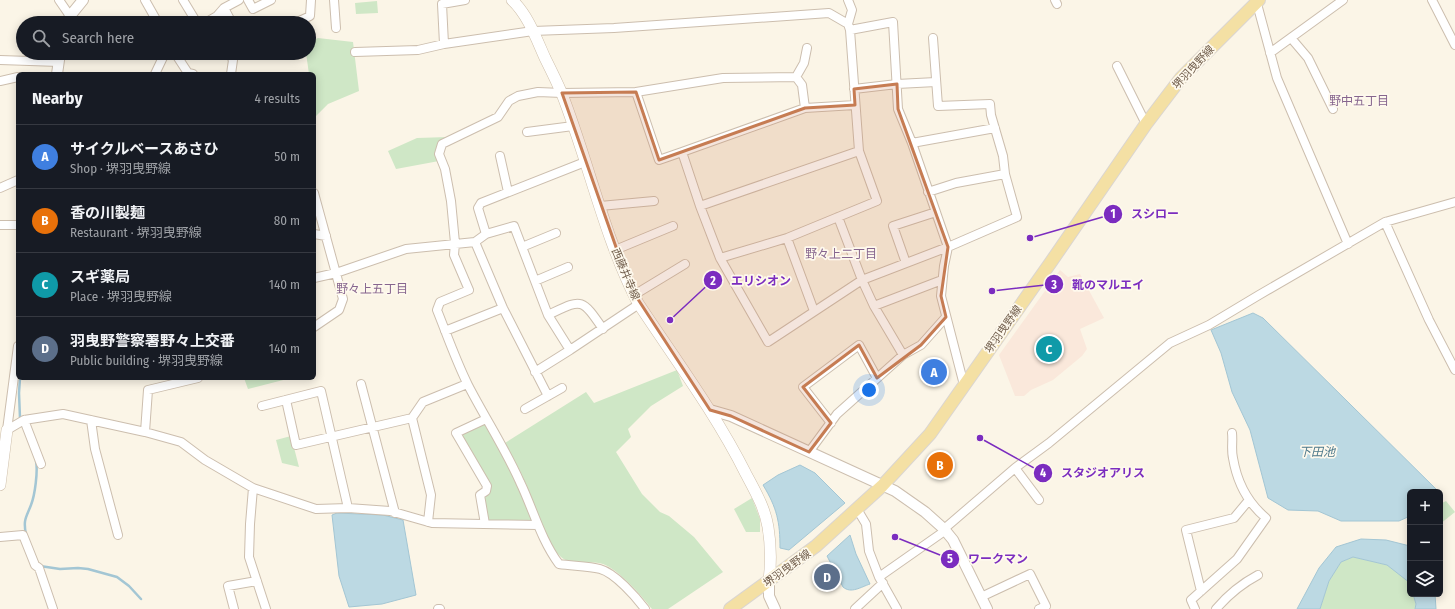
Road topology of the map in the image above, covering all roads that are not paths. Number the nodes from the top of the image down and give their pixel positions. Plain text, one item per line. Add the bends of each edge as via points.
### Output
1 (59, 0) edge
2 (83, 0) edge
3 (144, 0) edge
4 (183, 0) edge
5 (240, 0) edge
6 (248, 0) edge
7 (271, 0) edge
8 (311, 0) edge
9 (334, 0) edge
10 (465, 0) edge
11 (512, 0) edge
12 (848, 0) edge
13 (1343, 0) edge
14 (1432, 0) edge
15 (1257, 1) edge
16 (224, 8) junction
17 (66, 16) edge
18 (71, 16) edge
19 (154, 16) edge
20 (193, 16) edge
21 (216, 16) edge
22 (228, 16) edge
23 (310, 16) edge
24 (849, 27) junction
25 (336, 28) dead end
26 (533, 31) junction
27 (933, 38) dead end
28 (1291, 38) junction
29 (444, 44) junction
30 (1455, 45) edge
31 (807, 48) dead end
32 (355, 52) dead end
33 (1270, 53) junction
34 (16, 59) edge
35 (0, 60) edge
36 (59, 60) edge
37 (162, 60) edge
38 (180, 60) edge
39 (233, 60) edge
40 (1117, 66) dead end
41 (57, 72) edge
42 (156, 72) edge
43 (188, 72) edge
44 (231, 72) edge
45 (16, 77) edge
46 (796, 77) junction
47 (0, 81) edge
48 (936, 82) junction
49 (897, 84) junction
50 (854, 89) junction
51 (636, 92) junction
52 (562, 93) junction
53 (855, 105) junction
54 (805, 108) junction
55 (1333, 109) dead end
56 (1146, 124) junction
57 (573, 126) junction
58 (995, 128) junction
59 (527, 132) dead end
60 (912, 143) junction
61 (859, 151) junction
62 (682, 152) junction
63 (500, 156) dead end
64 (585, 162) junction
65 (1005, 174) junction
66 (16, 181) edge
67 (0, 188) edge
68 (508, 192) junction
69 (928, 192) junction
70 (316, 200) edge
71 (654, 201) dead end
72 (1455, 202) edge
73 (600, 206) junction
74 (700, 206) junction
75 (936, 212) junction
76 (838, 217) junction
77 (1385, 222) junction
78 (0, 225) edge
79 (16, 225) edge
80 (673, 226) dead end
81 (556, 233) dead end
82 (316, 234) edge
83 (486, 234) junction
84 (326, 236) junction
85 (787, 238) junction
86 (475, 242) junction
87 (455, 243) junction
88 (1348, 244) junction
89 (522, 247) junction
90 (948, 247) junction
91 (615, 250) junction
92 (720, 258) junction
93 (906, 263) junction
94 (685, 264) dead end
95 (568, 268) dead end
96 (336, 273) junction
97 (316, 278) edge
98 (862, 280) junction
99 (942, 280) junction
100 (535, 281) junction
101 (636, 300) junction
102 (874, 306) junction
103 (503, 308) junction
104 (814, 311) junction
105 (548, 315) junction
106 (946, 317) junction
107 (316, 326) edge
108 (603, 329) junction
109 (445, 331) junction
110 (570, 350) junction
111 (903, 356) junction
112 (16, 358) edge
113 (1455, 370) edge
114 (535, 372) junction
115 (878, 378) junction
116 (179, 380) edge
117 (361, 384) dead end
118 (467, 384) junction
119 (964, 385) junction
120 (562, 388) dead end
121 (548, 396) junction
122 (286, 400) junction
123 (262, 406) dead end
124 (525, 409) dead end
125 (710, 410) junction
126 (412, 418) junction
127 (486, 419) junction
128 (24, 420) junction
129 (91, 420) junction
130 (831, 423) junction
131 (373, 427) junction
132 (4, 432) edge
133 (146, 432) junction
134 (1232, 433) dead end
135 (332, 436) junction
136 (809, 452) junction
137 (41, 464) dead end
138 (1015, 468) junction
139 (0, 485) edge
140 (882, 486) junction
141 (253, 488) junction
142 (1039, 500) dead end
143 (1249, 500) junction
144 (348, 508) junction
145 (857, 509) junction
146 (395, 513) junction
147 (428, 522) junction
148 (485, 524) junction
149 (538, 525) junction
150 (945, 530) junction
151 (118, 535) dead end
152 (0, 537) edge
153 (1258, 575) dead end
154 (881, 580) junction
155 (257, 581) junction
156 (769, 581) junction
157 (1201, 591) junction
158 (981, 598) junction
159 (52, 609) edge
160 (234, 609) edge
161 (266, 609) edge
162 (645, 609) edge
163 (730, 609) edge
164 (775, 609) edge
165 (855, 609) edge
166 (897, 609) edge
167 (987, 609) edge
168 (1039, 609) edge
169 (1195, 609) edge
170 (1216, 609) edge

1 - 17 street
2 - 18 street
3 - 19 street
4 - 20 street
5 - 16 street
6 - 7 street via 253,9
8 - 23 street
9 - 25 street
10 - 29 street via 442,4
11 - 26 main road, 西藤井寺線
12 - 24 street via 852,10
13 - 28 street
14 - 30 street
15 - 33 street
15 - 56 main road, 堺羽曳野線 via 1181,78
16 - 21 street
16 - 22 street
24 - 26 street via 829,13
24 - 49 street via 893,22
24 - 50 street
26 - 29 street
26 - 52 main road, 西藤井寺線
27 - 48 street
28 - 33 street
28 - 55 street via 1308,58
29 - 32 street via 418,50
31 - 46 street via 804,63
33 - 88 street via 1277,78
34 - 35 street
36 - 41 street
37 - 42 street
38 - 43 street
39 - 44 street
40 - 56 street
45 - 47 street
46 - 51 street via 723,78
46 - 54 street via 802,84
48 - 49 street
48 - 58 street via 938,106 990,104
49 - 50 street
49 - 60 street via 898,110
50 - 53 street
51 - 52 street
51 - 62 street via 659,160
52 - 57 main road, 西藤井寺線
52 - 87 street via 538,92 518,96 509,101 498,117 442,144 440,154 451,201
53 - 54 street
53 - 61 street
54 - 62 street
56 - 119 main road, 堺羽曳野線
57 - 59 street
57 - 64 main road, 西藤井寺線
58 - 60 street
58 - 65 street
60 - 69 street
61 - 74 street
61 - 76 street via 877,201
62 - 74 street
63 - 68 street
64 - 68 street
64 - 73 main road, 西藤井寺線
65 - 69 street via 956,183
65 - 90 street via 1017,217
66 - 67 street
68 - 83 street via 480,203 478,208
69 - 75 street
70 - 84 street
71 - 73 street
72 - 77 street
73 - 91 main road, 西藤井寺線
74 - 92 street
75 - 90 street
75 - 93 street via 893,226
76 - 85 street
76 - 98 street
77 - 88 street
77 - 113 street via 1429,320
78 - 79 street
80 - 91 street
81 - 89 street
82 - 84 street
83 - 86 street
83 - 89 street via 514,226
84 - 96 street
85 - 92 street
85 - 104 street
86 - 87 street
86 - 103 street
87 - 96 street via 406,249
87 - 109 street via 454,255 468,290 440,302 437,310
88 - 138 street via 1209,325 1170,343
89 - 100 street
90 - 93 street
90 - 99 street
91 - 101 main road, 西藤井寺線
92 - 104 street via 768,342
93 - 98 street
94 - 101 street
95 - 100 street
96 - 97 street
96 - 107 street via 343,299 339,310
98 - 102 street
98 - 104 street
99 - 102 street
99 - 106 street via 941,296
100 - 105 street
101 - 108 street
101 - 125 main road, 西藤井寺線
102 - 111 street
103 - 109 street
103 - 114 street
105 - 108 street via 573,303 584,305
105 - 110 street
106 - 111 street via 921,344
106 - 119 street
108 - 110 street
109 - 118 street
110 - 114 street
111 - 115 street
112 - 132 street
114 - 121 street
115 - 130 street via 837,414
115 - 130 street via 859,345 803,387
116 - 133 street via 148,390
117 - 131 street
118 - 126 street via 423,402
118 - 127 street
119 - 140 main road, 堺羽曳野線 via 930,434
120 - 121 street
121 - 124 street
122 - 123 street
122 - 135 street via 321,391
122 - 135 street via 296,445
125 - 136 street via 731,416
125 - 156 main road, 西藤井寺線 via 737,455 765,515 770,540
126 - 131 street
126 - 147 street via 431,494
127 - 148 street via 456,433 487,486 486,492 480,495
127 - 149 street via 518,476
128 - 129 street via 63,414
128 - 132 street
128 - 137 street
129 - 133 street
129 - 151 street via 95,448
130 - 136 street
131 - 135 street
131 - 146 street
132 - 139 main road
133 - 141 street via 181,442 205,460
134 - 143 street via 1233,458
135 - 144 street
136 - 140 street
138 - 142 street
138 - 150 street
140 - 145 main road, 堺羽曳野線
140 - 150 street via 925,512
141 - 144 street via 316,509
141 - 155 street via 249,557
143 - 157 street via 1266,518 1237,559
143 - 157 street via 1234,518 1186,530
144 - 146 street
145 - 154 street via 866,524 869,550
145 - 156 main road, 堺羽曳野線 via 816,546
146 - 147 street
147 - 148 street
148 - 149 street
149 - 162 street via 552,554 560,564 601,569 611,574
150 - 154 street
150 - 158 street via 953,540
152 - 159 street via 23,535 35,565 39,568
153 - 170 street via 1234,590
154 - 165 street
154 - 166 street
155 - 160 street via 228,586
155 - 161 street
156 - 163 main road, 堺羽曳野線
156 - 164 street via 769,596
157 - 169 street via 1191,600
158 - 167 street
158 - 168 street via 1030,574 1046,606

